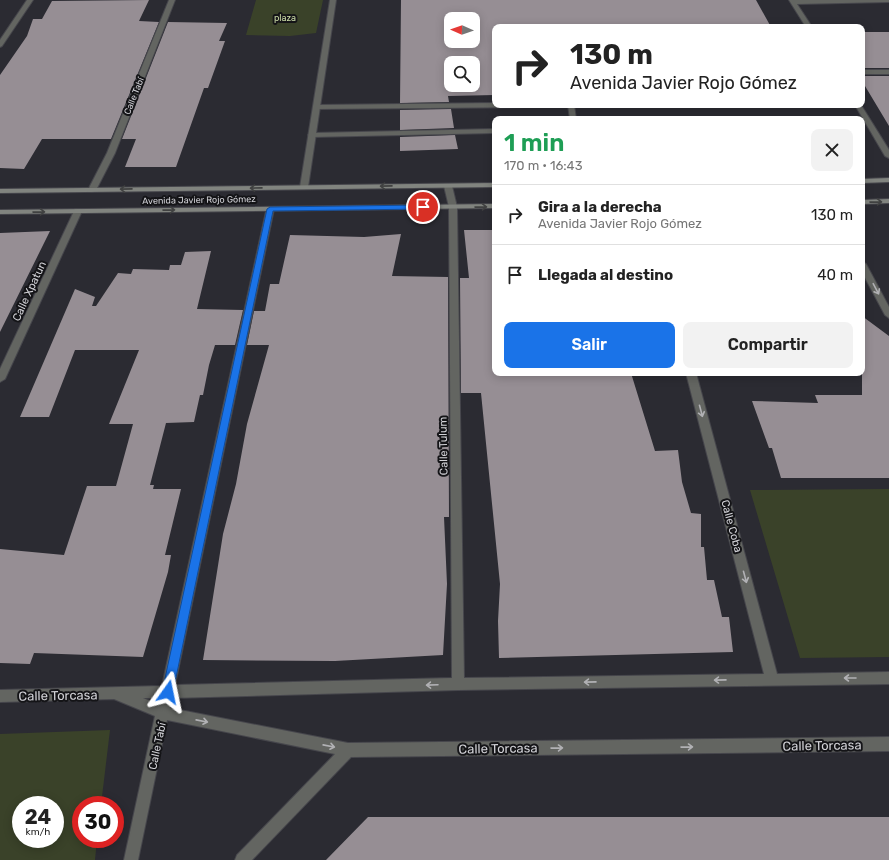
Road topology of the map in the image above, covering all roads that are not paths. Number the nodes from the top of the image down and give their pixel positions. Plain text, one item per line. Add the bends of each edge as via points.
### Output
1 (30, 0) edge
2 (172, 0) edge
3 (333, 0) edge
4 (889, 0) edge
5 (792, 1) edge
6 (807, 24) edge
7 (0, 45) edge
8 (865, 72) edge
9 (889, 72) edge
10 (492, 105) edge
11 (316, 107) junction
12 (865, 117) edge
13 (492, 132) edge
14 (312, 135) junction
15 (889, 156) edge
16 (889, 180) edge
17 (865, 181) edge
18 (492, 185) edge
19 (448, 186) junction
20 (304, 187) junction
21 (92, 190) junction
22 (0, 191) edge
23 (865, 202) edge
24 (889, 202) edge
25 (492, 206) edge
26 (453, 207) junction
27 (270, 209) junction
28 (78, 211) junction
29 (0, 212) edge
30 (865, 270) edge
31 (889, 315) edge
32 (692, 376) edge
33 (0, 379) edge
34 (889, 678) edge
35 (772, 679) junction
36 (458, 684) junction
37 (168, 692) junction
38 (115, 694) junction
39 (0, 696) edge
40 (164, 713) junction
41 (889, 744) edge
42 (348, 750) junction
43 (131, 860) edge
44 (242, 860) edge

1 - 7 street
2 - 21 street, Calle Tabí via 111,153
3 - 11 street
4 - 5 street
5 - 6 street
8 - 9 street
10 - 11 street
11 - 14 street
12 - 15 street
13 - 14 street
14 - 20 street
16 - 17 main road
18 - 19 main road, Avenida Javier Rojo Gómez
19 -> 20 main road, Avenida Javier Rojo Gómez
19 - 26 street, Calle Tulum
20 -> 21 main road, Avenida Javier Rojo Gómez
21 - 22 main road, Avenida Javier Rojo Gómez
23 -> 24 main road
26 -> 25 main road, Avenida Javier Rojo Gómez
26 - 27 main road, Avenida Javier Rojo Gómez
26 - 36 street, Calle Tulum
28 -> 27 main road, Avenida Javier Rojo Gómez
27 - 37 street, Calle Tabí
29 -> 28 main road, Avenida Javier Rojo Gómez
28 - 33 street, Calle Xpatun
30 -> 31 street
32 -> 35 street, Calle Coba
34 -> 35 street, Calle Torcasa
35 -> 36 street, Calle Torcasa
36 -> 37 street, Calle Torcasa
37 - 38 street, Calle Torcasa
37 - 40 street, Calle Tabí
38 - 39 street, Calle Torcasa
38 - 40 street, Calle Torcasa
40 -> 42 street, Calle Torcasa
40 - 43 street, Calle Tabí
42 -> 41 street, Calle Torcasa
42 - 44 street

